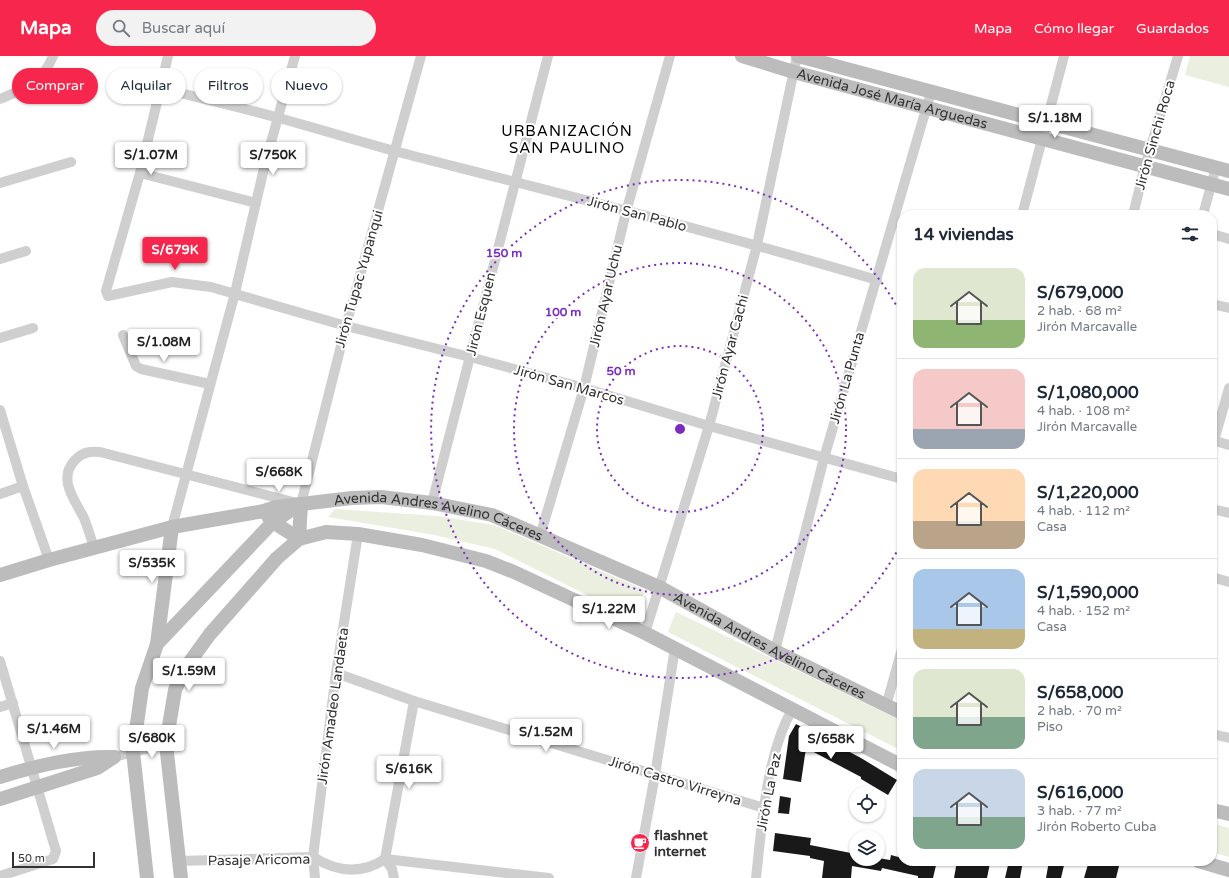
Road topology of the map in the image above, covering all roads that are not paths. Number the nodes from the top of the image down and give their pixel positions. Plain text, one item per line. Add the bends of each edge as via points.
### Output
1 (53, 56) edge
2 (168, 56) edge
3 (295, 56) edge
4 (421, 56) edge
5 (548, 56) edge
6 (670, 56) edge
7 (742, 56) edge
8 (798, 56) edge
9 (1064, 56) edge
10 (1178, 56) edge
11 (165, 68) edge
12 (794, 72) junction
13 (930, 92) junction
14 (186, 94) edge
15 (0, 99) edge
16 (156, 104) edge
17 (926, 107) junction
18 (278, 117) junction
19 (1047, 123) junction
20 (1044, 139) junction
21 (1151, 149) junction
22 (396, 151) junction
23 (72, 162) dead end
24 (1146, 166) junction
25 (1222, 169) edge
26 (140, 174) junction
27 (515, 181) junction
28 (0, 183) edge
29 (1211, 184) junction
30 (1229, 189) edge
31 (256, 203) junction
32 (1023, 210) edge
33 (1138, 210) edge
34 (1204, 210) edge
35 (626, 212) junction
36 (1217, 235) edge
37 (1229, 239) edge
38 (757, 245) junction
39 (26, 251) dead end
40 (0, 258) edge
41 (877, 280) junction
42 (235, 293) junction
43 (1217, 305) edge
44 (1229, 308) edge
45 (346, 326) junction
46 (33, 328) dead end
47 (123, 336) dead end
48 (0, 338) edge
49 (470, 357) junction
50 (210, 384) junction
51 (584, 388) junction
52 (1229, 388) edge
53 (1, 416) edge
54 (709, 426) junction
55 (1217, 428) edge
56 (1217, 442) edge
57 (1229, 445) edge
58 (824, 458) junction
59 (185, 473) junction
60 (897, 478) edge
61 (23, 486) junction
62 (0, 494) edge
63 (432, 503) junction
64 (301, 504) junction
65 (1217, 510) edge
66 (264, 511) junction
67 (1229, 513) edge
68 (272, 523) junction
69 (172, 527) junction
70 (358, 534) junction
71 (540, 536) junction
72 (299, 539) junction
73 (94, 548) junction
74 (49, 560) junction
75 (0, 575) edge
76 (1217, 578) edge
77 (1229, 582) edge
78 (659, 587) junction
79 (646, 633) junction
80 (157, 644) junction
81 (675, 648) junction
82 (775, 651) junction
83 (0, 660) edge
84 (897, 667) edge
85 (336, 673) junction
86 (414, 701) junction
87 (13, 703) junction
88 (886, 706) junction
89 (0, 707) edge
90 (793, 708) junction
91 (897, 711) edge
92 (1217, 735) edge
93 (1229, 738) edge
94 (166, 744) junction
95 (132, 752) junction
96 (114, 757) junction
97 (897, 763) edge
98 (33, 767) junction
99 (655, 775) junction
100 (0, 777) edge
101 (38, 788) junction
102 (0, 799) edge
103 (764, 808) junction
104 (1217, 811) edge
105 (1229, 814) edge
106 (313, 856) junction
107 (385, 859) junction
108 (179, 861) junction
109 (1215, 866) edge
110 (1229, 870) edge
111 (0, 876) edge
112 (147, 878) edge
113 (181, 878) edge
114 (315, 878) edge
115 (394, 878) edge
116 (549, 878) edge
117 (636, 878) edge
118 (756, 878) edge

1 - 15 street via 48,68 39,78 24,89
2 - 11 street
3 - 18 street
4 - 22 street, Jirón Tupac Yupanqui
5 - 27 street, Jirón Esquen
6 - 35 street, Jirón Ayar Uchu
7 - 12 main road, Avenida José María Arguedas
8 - 12 street, Jirón Ayar Cachi
8 - 13 main road, Avenida José María Arguedas
9 - 19 street
10 - 21 street, Jirón Sinchi Roca
12 - 17 main road, Avenida José María Arguedas
12 - 38 street, Jirón Ayar Cachi
13 - 17 street, Jirón La Punta
13 - 19 main road, Avenida José María Arguedas
14 - 18 street, Jirón San Pablo
16 - 26 street
17 - 20 main road, Avenida José María Arguedas
17 - 41 street, Jirón La Punta
18 - 22 street, Jirón San Pablo
18 - 31 street
19 - 20 street
19 - 21 main road, Avenida José María Arguedas
20 - 24 main road, Avenida José María Arguedas
20 - 32 street
21 - 24 street, Jirón Sinchi Roca
21 - 25 main road, Avenida José María Arguedas
22 - 27 street, Jirón San Pablo
22 - 45 street, Jirón Tupac Yupanqui
23 - 28 street
24 - 29 main road, Avenida José María Arguedas
24 - 33 street, Jirón Sinchi Roca
25 - 29 street
26 - 31 street
26 - 42 street, Jirón San Marcos via 106,294 110,296 172,282
27 - 35 street, Jirón San Pablo
27 - 49 street, Jirón Esquen
29 - 30 main road, Avenida José María Arguedas
29 - 34 street
31 - 42 street
35 - 38 street, Jirón San Pablo
35 - 51 street, Jirón Ayar Uchu
36 - 37 street
38 - 41 street, Jirón San Pablo
38 - 54 street, Jirón Ayar Cachi
39 - 40 street
41 - 58 street, Jirón La Punta
42 - 45 street, Jirón San Marcos
42 - 50 street
43 - 44 street
45 - 49 street, Jirón San Marcos
45 - 64 street, Jirón Tupac Yupanqui
46 - 48 street
47 - 50 street via 136,366 141,369
49 - 51 street, Jirón San Marcos
49 - 63 street, Jirón Esquen
50 - 59 street
51 - 54 street, Jirón San Marcos
51 - 71 street, Jirón Ayar Uchu
52 - 55 street
53 - 61 street
54 - 58 street, Jirón San Marcos
54 - 78 street, Jirón Ayar Cachi
56 - 57 street
58 - 60 street, Jirón San Marcos
58 - 82 street, Jirón La Punta
59 - 64 street
59 - 69 street
59 - 73 street via 100,452 91,451 79,456 70,466 67,479 70,493 85,520
61 - 62 street
61 - 74 street
63 - 64 main road, Avenida Andres Avelino Cáceres via 381,497
63 - 71 main road, Avenida Andres Avelino Cáceres via 492,515
64 - 66 main road
64 - 68 main road, Avenida Andres Avelino Cáceres
64 - 72 main road
65 - 67 street
66 - 68 main road
66 - 69 main road
68 - 72 main road
68 - 80 main road, Avenida Andres Avelino Cáceres
69 - 73 main road
69 - 80 main road
70 - 72 main road, Avenida Andres Avelino Cáceres via 326,532
70 - 79 main road, Avenida Andres Avelino Cáceres via 422,545 486,562 514,572
70 - 85 street, Jirón Amadeo Landaeta
71 - 78 main road, Avenida Andres Avelino Cáceres
72 - 94 main road, Avenida Andres Avelino Cáceres via 277,558 240,599 186,667 175,690
73 - 74 main road
74 - 75 main road
76 - 77 street
78 - 79 street, Jirón Ayar Cachi
78 - 82 main road, Avenida Andres Avelino Cáceres
79 - 81 main road, Avenida Andres Avelino Cáceres
80 - 95 main road, Avenida Andres Avelino Cáceres via 142,688
81 - 90 main road, Avenida Andres Avelino Cáceres
81 - 99 street
82 - 88 main road, Avenida Andres Avelino Cáceres
83 - 87 street
84 - 88 street
85 - 86 street, Jirón Castro Virreyna
85 - 106 street, Jirón Amadeo Landaeta
86 - 99 street, Jirón Castro Virreyna
86 - 107 street
87 - 89 street
87 - 98 street
88 - 91 main road, Avenida Andres Avelino Cáceres
90 - 97 main road, Avenida Andres Avelino Cáceres
90 - 103 street, Jirón La Paz via 780,733
92 - 93 street
94 - 95 street
94 - 108 main road, Avenida Andres Avelino Cáceres
95 - 96 street
95 - 112 main road, Avenida Andres Avelino Cáceres
96 - 98 main road via 95,756
96 - 101 main road via 98,768
98 - 100 main road
98 - 101 street
99 - 103 street, Jirón Castro Virreyna
99 - 117 street
101 - 102 main road
101 - 111 street via 56,851 55,856 53,859
103 - 118 street, Jirón La Paz
104 - 105 main road
106 - 107 street, Pasaje Aricoma via 328,866 343,870 365,868
106 - 108 street, Pasaje Aricoma
106 - 114 street, Jirón Amadeo Landaeta
107 - 115 street via 392,869
107 - 116 street
108 - 113 main road, Avenida Andres Avelino Cáceres
109 - 110 main road

